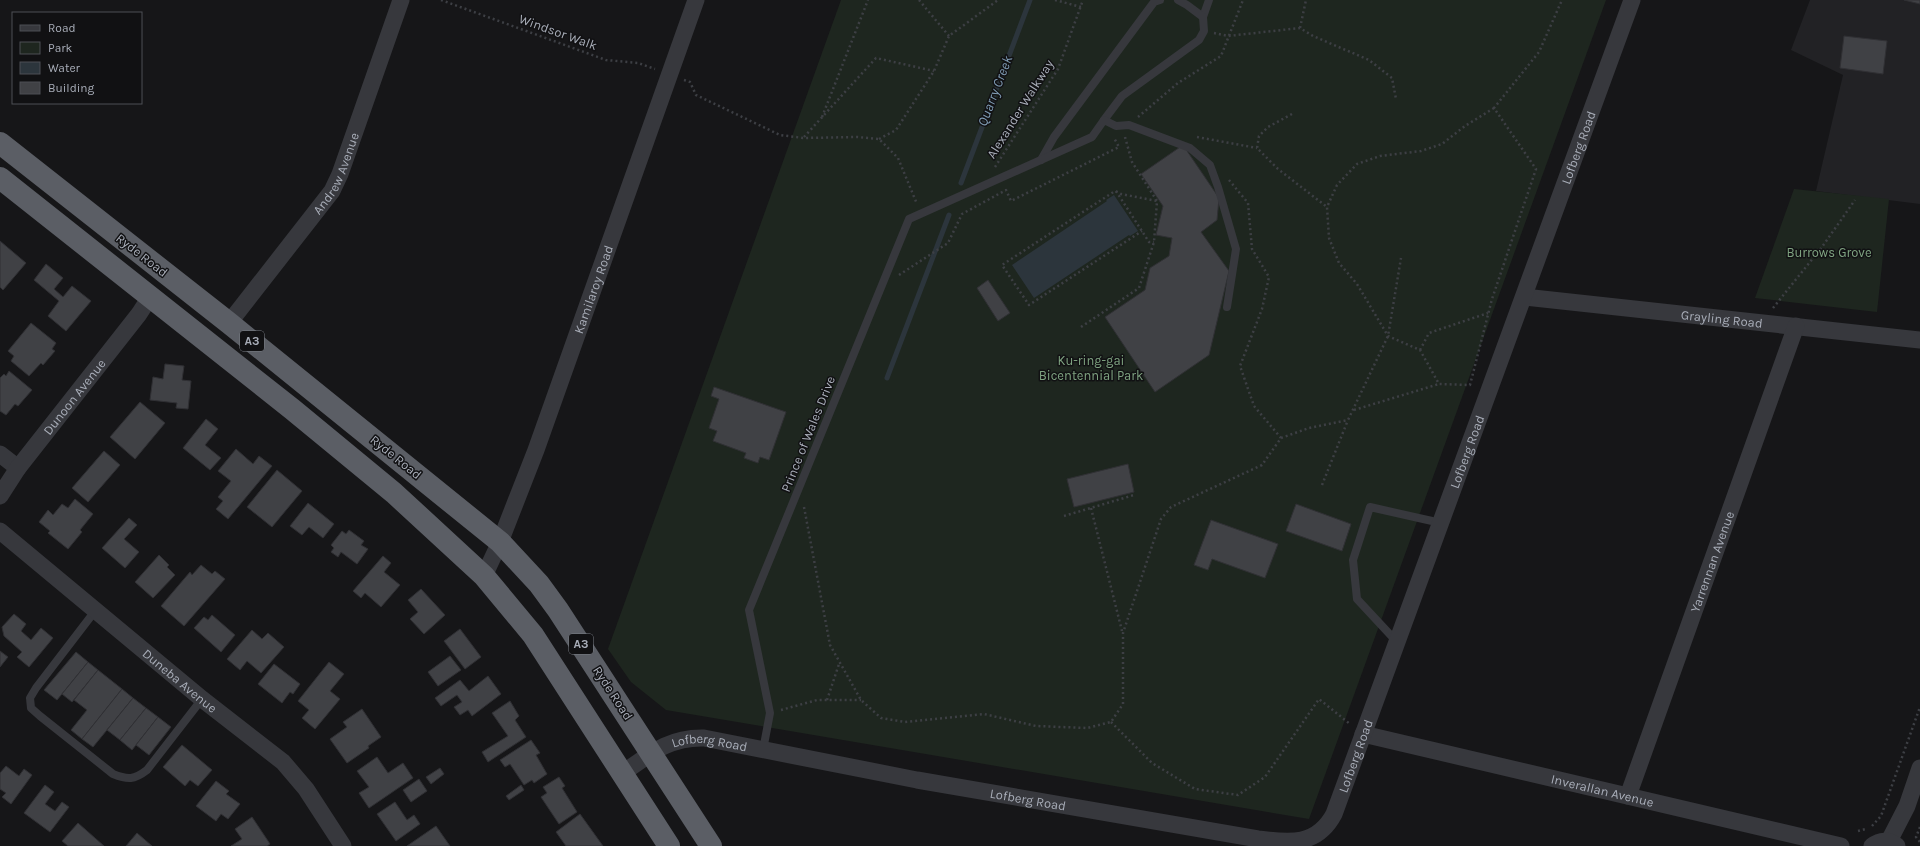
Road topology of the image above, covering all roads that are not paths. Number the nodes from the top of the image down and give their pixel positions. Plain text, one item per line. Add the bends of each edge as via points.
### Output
1 (401, 0) edge
2 (696, 0) edge
3 (1160, 0) edge
4 (1178, 0) edge
5 (1209, 0) edge
6 (1632, 0) edge
7 (1203, 17) junction
8 (1104, 120) junction
9 (0, 143) edge
10 (1041, 160) junction
11 (0, 178) edge
12 (150, 297) junction
13 (1524, 297) junction
14 (1227, 307) dead end
15 (229, 323) junction
16 (1796, 326) junction
17 (1920, 340) edge
18 (0, 454) edge
19 (18, 468) junction
20 (0, 496) edge
21 (1441, 523) junction
22 (0, 531) edge
23 (500, 542) junction
24 (484, 576) junction
25 (95, 610) junction
26 (1397, 642) junction
27 (202, 700) junction
28 (1363, 734) junction
29 (763, 750) junction
30 (651, 753) junction
31 (1920, 768) edge
32 (623, 773) junction
33 (1628, 796) junction
34 (1314, 842) edge
35 (1893, 844) edge
36 (343, 846) edge
37 (669, 846) edge
38 (710, 846) edge
39 (1841, 846) edge
40 (1872, 846) edge

1 - 15 street, Andrew Avenue via 332,191
2 - 23 street, Kamilaroy Road via 536,450
3 - 10 lane via 1154,2 1054,137
4 - 7 lane
5 - 7 lane
6 - 13 street, Lofberg Road
7 - 8 lane, Prince of Wales Drive via 1204,31 1199,40 1122,96
8 - 10 lane, Prince of Wales Drive via 1092,137
8 - 14 lane via 1190,148 1210,166 1236,249
9 - 15 highway, Ryde Road / A3
10 - 29 lane, Prince of Wales Drive via 909,219 749,610 770,713
11 - 12 highway, A3
12 - 19 street, Dunoon Avenue
12 - 24 highway, A3 via 394,493
13 - 16 street, Grayling Road
13 - 21 street, Lofberg Road
15 - 23 highway, Ryde Road / A3
16 - 17 street, Grayling Road
16 - 33 street, Yarrennan Avenue
18 - 19 street
19 - 20 street, Dunoon Avenue
21 - 26 street, Lofberg Road
21 - 26 lane via 1370,507 1353,560 1357,600
22 - 25 street, Duneba Avenue
23 - 24 street, Kamilaroy Road
23 - 30 highway, Ryde Road / A3 via 539,584 558,610
24 - 32 highway, A3 via 533,635
25 - 27 street, Duneba Avenue
25 - 27 lane via 30,698 31,708 40,716 113,774 125,778 137,777 147,770
26 - 28 street, Lofberg Road
27 - 36 street, Duneba Avenue via 283,762 306,789
28 - 33 street, Inverallan Avenue
28 - 34 street, Lofberg Road via 1334,814
29 - 30 street, Lofberg Road via 692,738 680,739
29 - 34 street, Lofberg Road via 1258,840
30 - 32 street, Lofberg Road
30 - 38 highway, Ryde Road / A3
31 - 35 street
32 - 37 highway, A3
33 - 39 street, Inverallan Avenue
35 - 40 street via 1878,842

